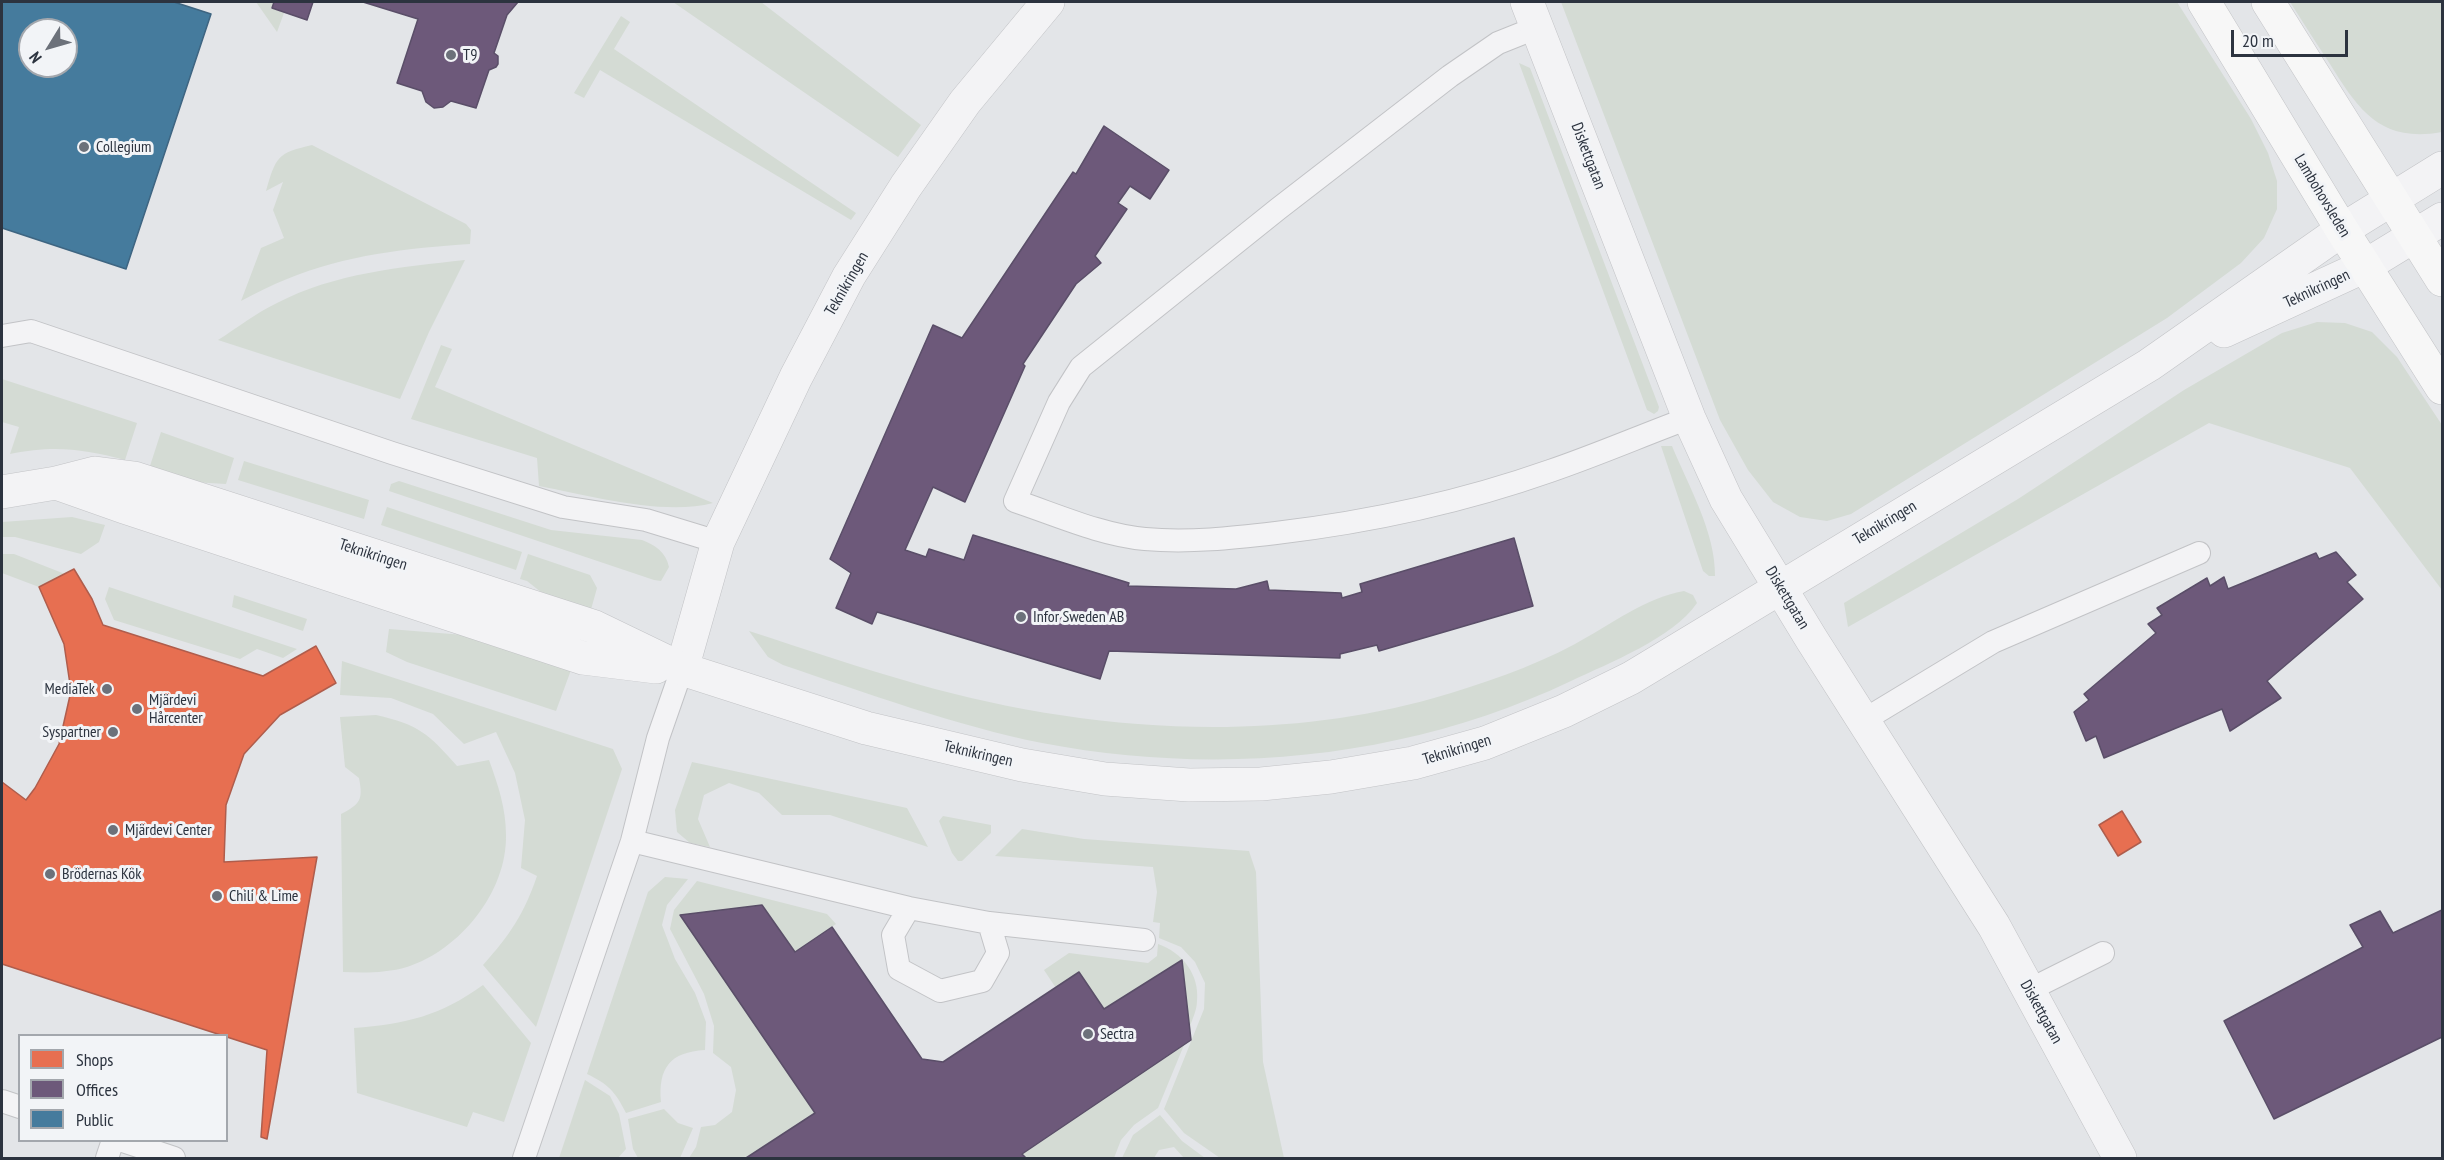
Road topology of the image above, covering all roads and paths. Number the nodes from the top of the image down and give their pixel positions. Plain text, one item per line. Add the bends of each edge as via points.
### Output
1 (1048, 2) edge
2 (2204, 2) edge
3 (2268, 2) edge
4 (1532, 14) edge
5 (2442, 168) edge
6 (2392, 199) junction
7 (2429, 227) edge
8 (2342, 230) junction
9 (2365, 266) junction
10 (2442, 279) edge
11 (2, 336) edge
12 (2149, 365) junction
13 (2442, 388) edge
14 (1689, 418) junction
15 (2, 492) edge
16 (718, 542) junction
17 (2199, 553) dead end
18 (1780, 588) junction
19 (682, 669) junction
20 (1864, 720) junction
21 (632, 841) junction
22 (909, 908) junction
23 (989, 923) junction
24 (1144, 940) dead end
25 (2103, 953) dead end
26 (2029, 990) junction
27 (2, 1101) edge
28 (18, 1106) edge
29 (112, 1142) edge
30 (126, 1142) edge
31 (107, 1158) edge
32 (174, 1158) edge
33 (524, 1158) edge
34 (2121, 1158) edge

1 - 16 street, Teknikringen via 965,102 849,276
2 - 8 main road, Lambohovsleden
3 - 6 main road
4 - 14 street, Diskettgatan
4 - 14 lane via 1081,367 1059,402 1015,501 1113,533 1144,539 1242,537 1307,530 1493,490
5 - 6 street, Teknikringen
6 - 7 main road
6 - 8 street, Teknikringen
7 - 9 street, Teknikringen
7 - 10 main road
8 - 9 main road, Lambohovsleden
8 - 12 street, Teknikringen
9 - 12 street, Teknikringen
9 - 13 main road, Lambohovsleden
11 - 16 lane via 30,331 542,501 646,520
12 - 18 street, Teknikringen
14 - 18 street, Diskettgatan via 1726,499
15 - 19 street, Teknikringen via 95,473 134,478 595,627
16 - 19 street, Teknikringen
17 - 20 lane via 1993,642
18 - 19 street, Teknikringen via 1631,678 1485,743 1413,763 1261,784 1189,785 1105,779 1023,765 866,728
18 - 20 street, Diskettgatan
19 - 21 lane via 658,738
20 - 26 street, Diskettgatan via 1994,926
21 - 22 lane
21 - 33 lane
22 - 23 lane
22 - 23 lane via 893,935 899,969 940,991 982,981 998,953
23 - 24 lane
25 - 26 lane
26 - 34 street, Diskettgatan
27 - 28 lane
29 - 31 lane
30 - 32 lane

